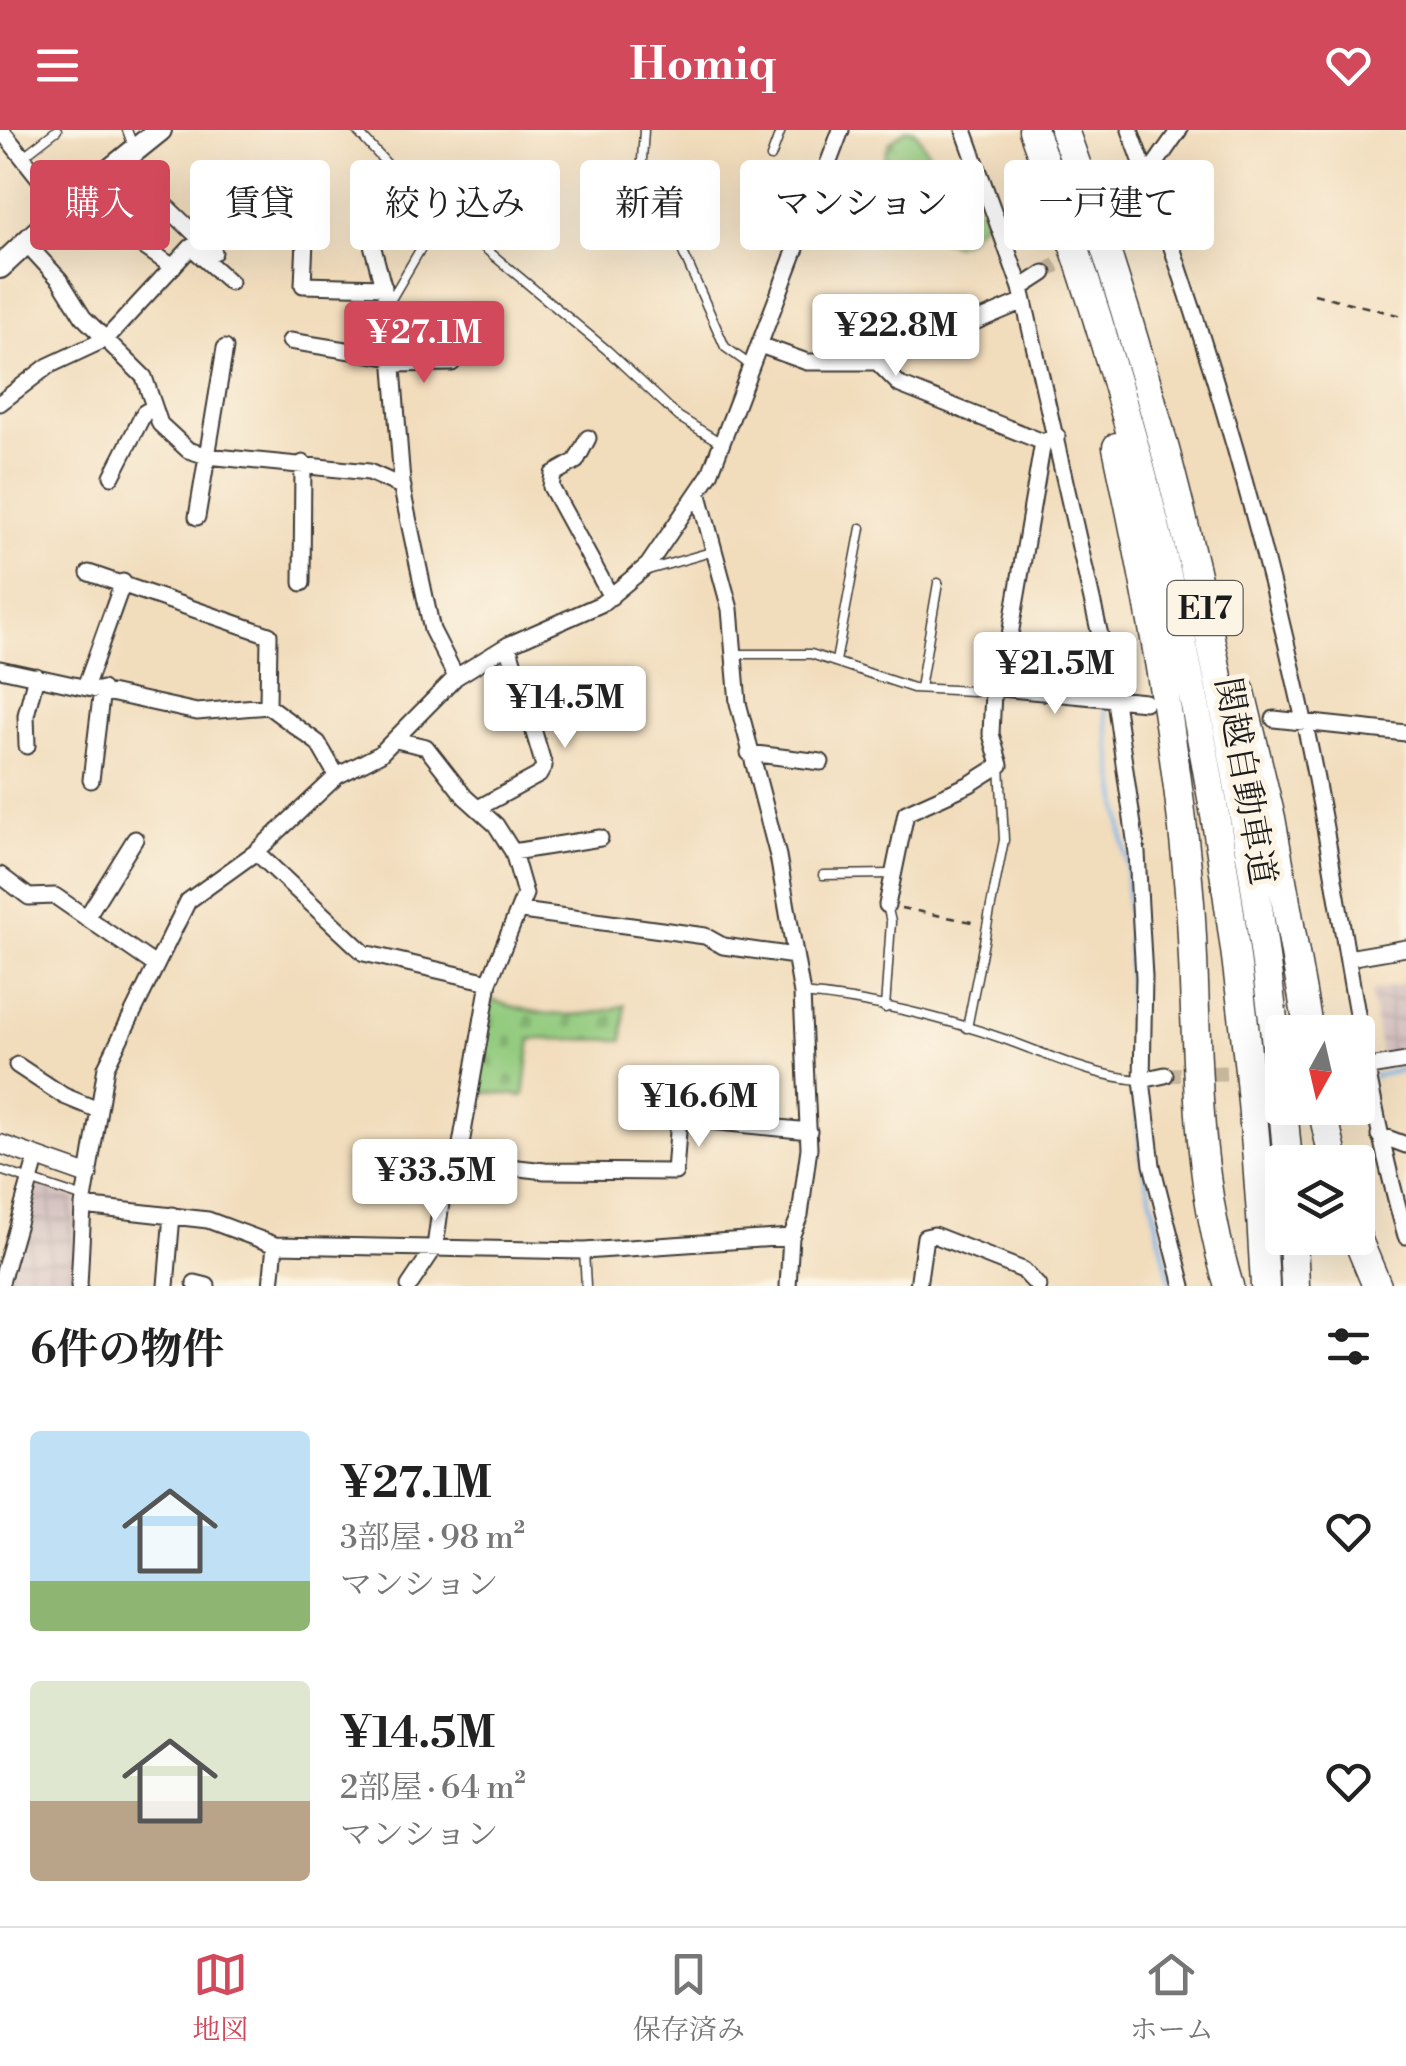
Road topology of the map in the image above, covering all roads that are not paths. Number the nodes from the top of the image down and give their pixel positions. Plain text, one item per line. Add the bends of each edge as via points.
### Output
1 (1, 130) edge
2 (57, 130) edge
3 (160, 130) edge
4 (356, 130) edge
5 (644, 130) edge
6 (781, 130) edge
7 (840, 130) edge
8 (964, 130) edge
9 (1032, 130) edge
10 (1064, 130) edge
11 (1074, 130) edge
12 (1130, 130) edge
13 (1180, 130) edge
14 (128, 145) edge
15 (770, 157) dead end
16 (21, 158) junction
17 (383, 160) edge
18 (1141, 160) edge
19 (1158, 160) edge
20 (30, 169) edge
21 (30, 237) edge
22 (25, 242) junction
23 (149, 250) edge
24 (305, 250) edge
25 (374, 250) edge
26 (420, 250) edge
27 (487, 250) edge
28 (1172, 250) edge
29 (214, 252) dead end
30 (0, 267) edge
31 (173, 267) junction
32 (1044, 274) tunnel mouth
33 (230, 282) dead end
34 (384, 287) junction
35 (1022, 294) junction
36 (388, 305) junction
37 (106, 339) junction
38 (290, 341) dead end
39 (760, 345) junction
40 (225, 348) dead end
41 (394, 361) junction
42 (876, 362) junction
43 (452, 364) dead end
44 (750, 364) junction
45 (0, 403) edge
46 (154, 407) junction
47 (588, 438) dead end
48 (1050, 439) junction
49 (721, 443) junction
50 (207, 456) junction
51 (304, 463) junction
52 (112, 476) dead end
53 (403, 488) junction
54 (699, 496) junction
55 (197, 517) dead end
56 (861, 528) dead end
57 (711, 552) junction
58 (643, 570) junction
59 (88, 572) dead end
60 (122, 582) junction
61 (302, 583) dead end
62 (938, 583) dead end
63 (610, 597) junction
64 (508, 645) junction
65 (734, 654) junction
66 (836, 662) junction
67 (0, 669) edge
68 (36, 676) junction
69 (456, 677) junction
70 (94, 687) junction
71 (920, 688) junction
72 (998, 690) junction
73 (1114, 700) junction
74 (1145, 702) dead end
75 (268, 706) junction
76 (1274, 719) dead end
77 (1305, 723) junction
78 (1406, 733) edge
79 (396, 740) junction
80 (27, 746) dead end
81 (749, 753) junction
82 (820, 762) dead end
83 (1000, 765) junction
84 (337, 776) junction
85 (91, 780) dead end
86 (478, 808) junction
87 (600, 838) dead end
88 (135, 839) dead end
89 (256, 852) junction
90 (513, 852) junction
91 (892, 874) junction
92 (823, 875) dead end
93 (3, 884) edge
94 (887, 905) joint
95 (522, 911) junction
96 (86, 918) junction
97 (1406, 948) edge
98 (795, 956) junction
99 (1348, 958) junction
100 (155, 965) junction
101 (489, 982) junction
102 (802, 994) junction
103 (885, 1008) junction
104 (1271, 1015) edge
105 (1305, 1015) edge
106 (1355, 1015) edge
107 (967, 1028) junction
108 (1406, 1061) edge
109 (17, 1065) dead end
110 (1375, 1067) edge
111 (1165, 1075) tunnel mouth
112 (1140, 1079) junction
113 (98, 1110) junction
114 (1375, 1118) edge
115 (809, 1131) junction
116 (1380, 1135) junction
117 (0, 1144) edge
118 (1406, 1144) edge
119 (458, 1162) junction
120 (34, 1169) junction
121 (0, 1170) edge
122 (88, 1175) junction
123 (84, 1202) junction
124 (172, 1216) junction
125 (1406, 1236) edge
126 (791, 1237) junction
127 (275, 1246) junction
128 (436, 1247) junction
129 (584, 1251) junction
130 (1294, 1255) edge
131 (1364, 1255) edge
132 (0, 1286) edge
133 (78, 1286) edge
134 (166, 1286) edge
135 (270, 1286) edge
136 (409, 1286) edge
137 (586, 1286) edge
138 (788, 1286) edge
139 (918, 1286) edge
140 (1038, 1286) edge
141 (1183, 1286) edge
142 (1229, 1286) edge
143 (1265, 1286) edge
144 (1295, 1286) edge
145 (1377, 1286) edge

1 - 16 street
2 - 16 lane
3 - 14 main road
4 - 17 lane
5 - 44 lane via 645,207 672,230 725,347
6 - 15 lane
7 - 39 street
8 - 35 street
9 - 142 highway via 1114,433 1158,652 1190,901 1206,1180
9 - 143 highway, 関越自動車道 / E17 via 1124,403 1193,694 1243,1009
10 - 104 highway, 関越自動車道 / E17 via 1142,360 1201,588 1244,804
11 - 105 highway via 1136,315 1225,626 1270,818
12 - 18 street
13 - 19 street
14 - 29 street via 149,190
16 - 20 street
21 - 22 main road
22 - 30 main road
22 - 37 street
23 - 31 street
24 - 34 street via 303,285
25 - 34 street
26 - 36 lane
27 - 49 lane via 680,418
28 - 77 street via 1226,423
31 - 33 street via 191,247
31 - 37 street
32 - 35 street
34 - 36 street
35 - 42 street
35 - 48 street
36 - 41 street
37 - 45 street via 48,366
37 - 46 street via 144,377
38 - 41 street
39 - 42 street via 807,362
39 - 44 street
40 - 50 street
41 - 43 street
41 - 53 street
42 - 48 street via 900,384
44 - 49 street
46 - 50 street via 176,439
46 - 52 street via 144,413
47 - 63 street via 576,461 553,474 551,487
48 - 72 street
48 - 73 street
49 - 54 street
50 - 51 street
50 - 55 street
51 - 53 street via 369,472
51 - 61 street
53 - 69 street via 432,630
54 - 57 street
54 - 58 street
56 - 66 lane
57 - 58 lane
57 - 65 street via 730,609
58 - 63 street
59 - 60 street
60 - 70 street
60 - 75 street via 269,635
62 - 71 lane
63 - 64 street
64 - 69 street
64 - 86 street via 544,766
65 - 66 lane via 789,652
65 - 81 street
66 - 71 lane
67 - 68 street
68 - 70 street
68 - 80 street
69 - 79 street
70 - 75 street via 197,712
70 - 85 street
71 - 72 lane
72 - 73 street
72 - 83 street via 991,734
73 - 74 street
73 - 112 street via 1137,853 1144,977
75 - 84 street via 318,743
76 - 77 street
77 - 78 street
77 - 99 street
79 - 84 street
79 - 86 street via 426,746
81 - 82 street
81 - 98 street via 778,856
83 - 91 street via 906,813
83 - 107 lane via 1004,840
84 - 89 street
86 - 90 street
87 - 90 street
88 - 96 street
89 - 100 street via 188,902
89 - 101 street via 364,953
90 - 95 street via 525,894
91 - 92 lane
91 - 94 street
93 - 96 street via 29,897 55,896
94 - 103 lane
95 - 98 street via 705,936 723,946
95 - 101 street
96 - 100 street
97 - 99 street
98 - 102 street
99 - 106 street
100 - 113 street via 106,1067
101 - 119 street
102 - 103 lane
102 - 115 street
103 - 107 lane
107 - 112 lane via 1108,1077
108 - 110 street
109 - 113 street
111 - 112 street
112 - 141 street via 1152,1165
113 - 122 street
114 - 116 street
115 - 119 street via 679,1118 674,1172 544,1171
115 - 126 street via 800,1215
116 - 118 street
116 - 125 street
117 - 120 street
119 - 128 street via 441,1203
120 - 121 lane
120 - 122 street
120 - 123 lane
120 - 132 street
122 - 123 street
123 - 124 street
123 - 133 street
124 - 127 street via 237,1228
124 - 134 street
126 - 129 street
126 - 138 street
127 - 128 street
127 - 135 street
128 - 129 street
128 - 136 street
129 - 137 lane
130 - 144 highway
131 - 145 highway
139 - 140 street via 925,1237 934,1235 1022,1270

